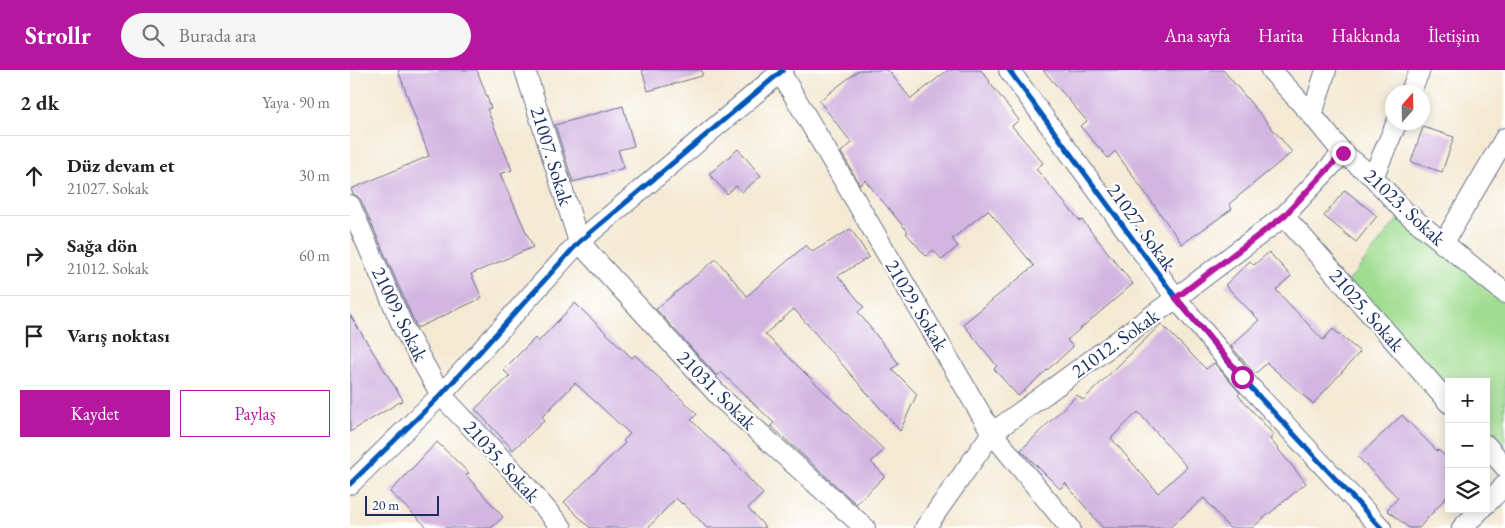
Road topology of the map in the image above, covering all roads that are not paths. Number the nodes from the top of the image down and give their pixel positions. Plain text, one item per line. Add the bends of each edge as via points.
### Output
1 (525, 70) edge
2 (1009, 70) edge
3 (1271, 70) edge
4 (1326, 70) edge
5 (1420, 70) edge
6 (780, 71) edge
7 (1413, 85) edge
8 (1312, 116) junction
9 (1394, 130) edge
10 (1505, 138) edge
11 (1343, 153) junction
12 (1373, 177) junction
13 (350, 205) edge
14 (1284, 216) junction
15 (579, 242) junction
16 (1443, 244) junction
17 (1505, 293) edge
18 (1176, 298) junction
19 (441, 395) junction
20 (1445, 398) edge
21 (992, 433) junction
22 (1490, 450) edge
23 (1505, 467) edge
24 (350, 484) edge
25 (1505, 485) edge
26 (1490, 500) edge
27 (1477, 513) edge
28 (562, 528) edge
29 (865, 528) edge
30 (925, 528) edge
31 (1070, 528) edge
32 (1381, 528) edge
33 (1462, 528) edge

1 - 15 street, 21007. Sokak
2 - 18 street, 21027. Sokak
3 - 8 street, 21023. Sokak
4 - 8 street
5 - 7 street
6 - 15 street
6 - 21 street, 21029. Sokak
8 - 11 street, 21023. Sokak
9 - 12 street
10 - 16 street
11 - 12 street, 21023. Sokak
11 - 14 street, 21012. Sokak
12 - 16 street, 21023. Sokak via 1404,211
13 - 19 street, 21009. Sokak via 404,329
14 - 18 street, 21012. Sokak
14 - 20 street, 21025. Sokak
15 - 19 street
15 - 29 street, 21031. Sokak via 722,399
16 - 17 street, 21023. Sokak
18 - 21 street, 21012. Sokak
18 - 32 street, 21027. Sokak via 1242,377
19 - 24 street
19 - 28 street, 21035. Sokak
21 - 30 street, 21012. Sokak
21 - 31 street, 21029. Sokak
22 - 23 street
25 - 26 street
27 - 33 street

